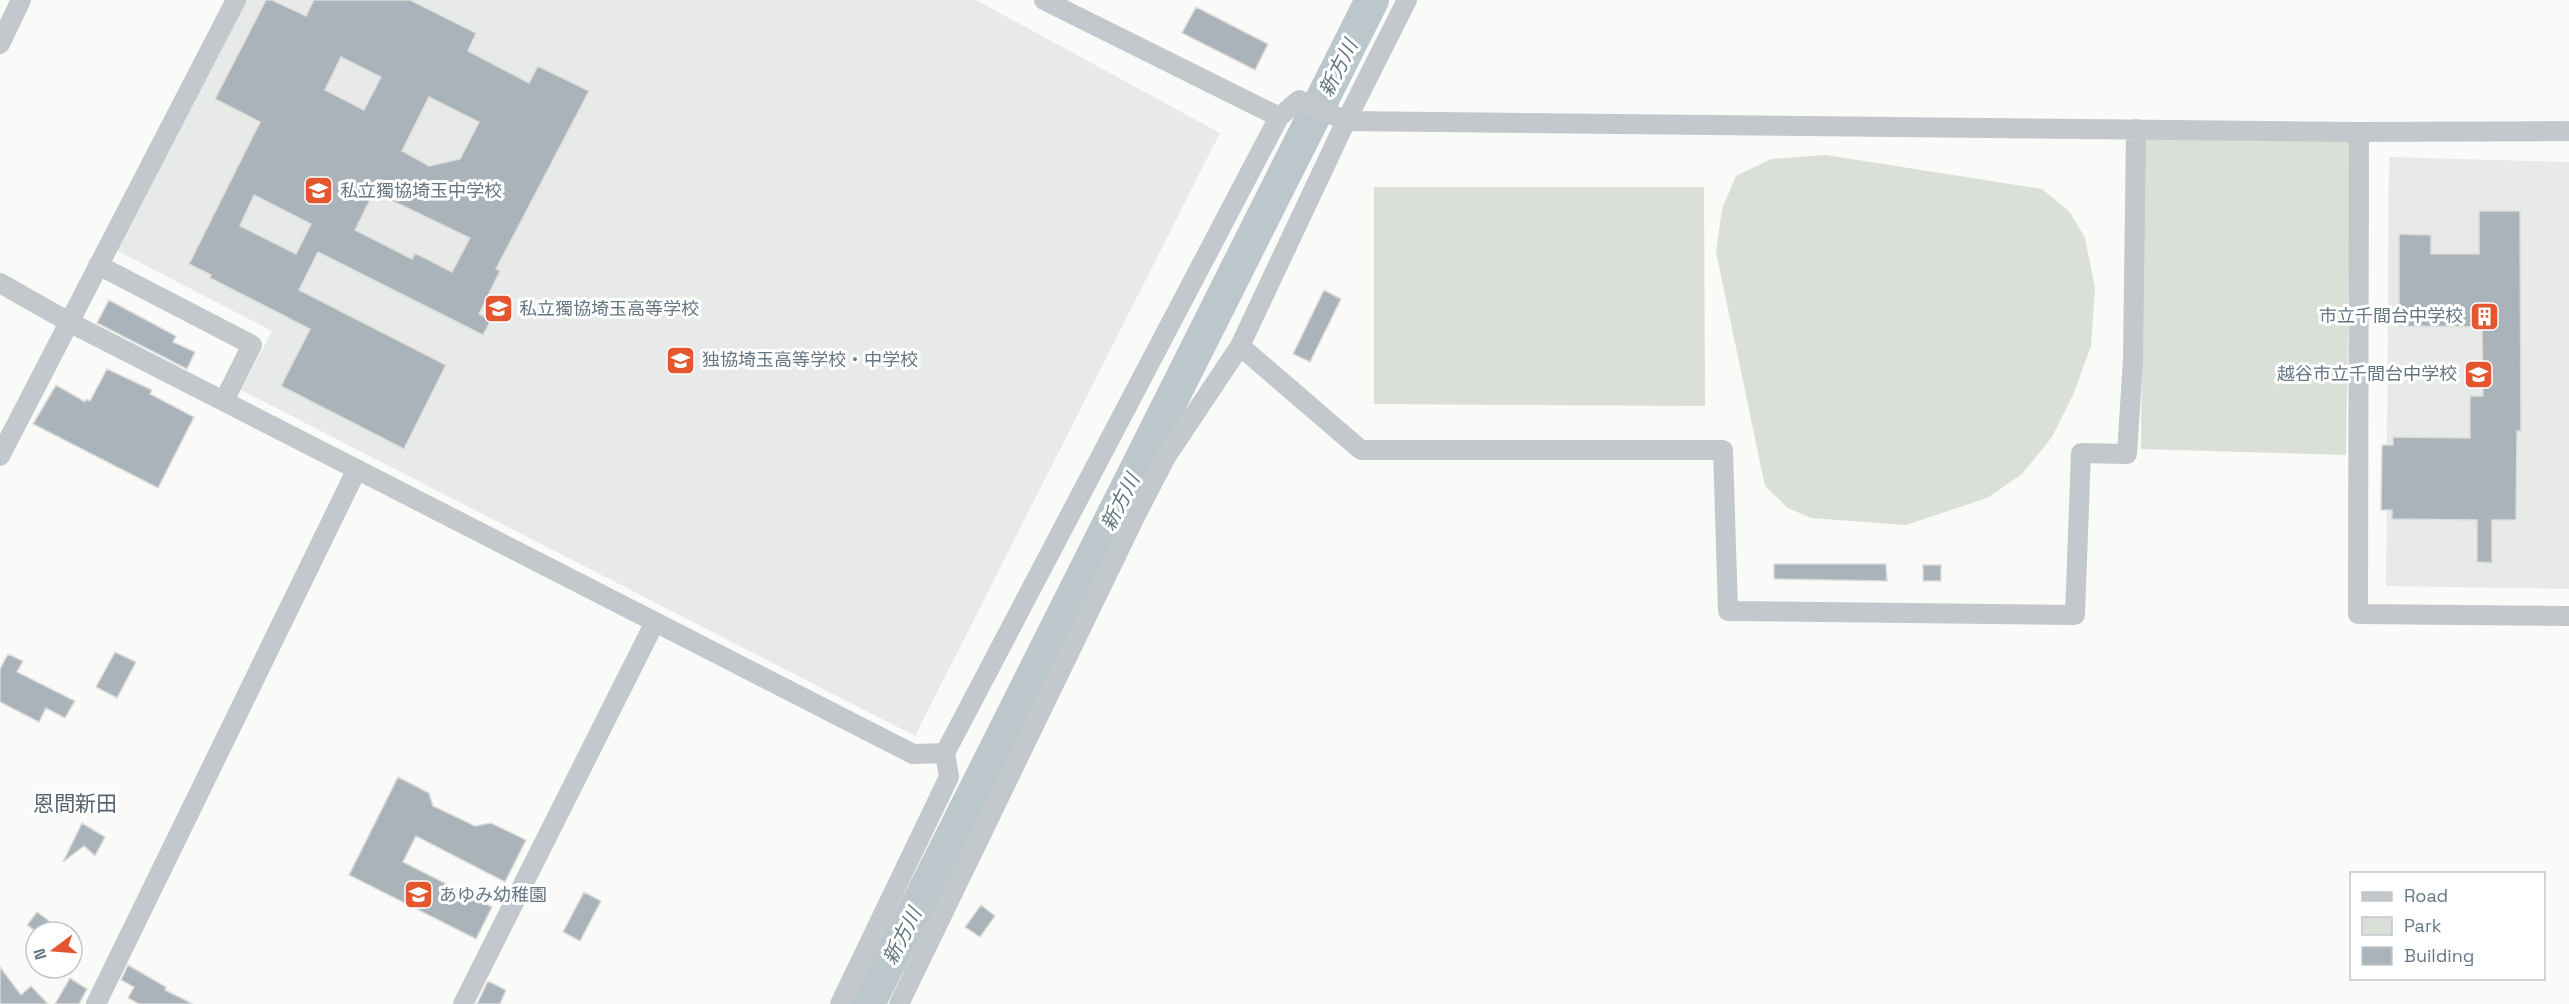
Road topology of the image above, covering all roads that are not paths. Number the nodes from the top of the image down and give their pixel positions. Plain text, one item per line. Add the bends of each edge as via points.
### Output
1 (21, 0) edge
2 (236, 0) edge
3 (1044, 0) edge
4 (1407, 0) edge
5 (0, 44) edge
6 (1280, 117) junction
7 (1338, 118) junction
8 (2136, 129) junction
9 (2569, 131) edge
10 (2359, 132) junction
11 (98, 265) junction
12 (0, 283) edge
13 (69, 322) junction
14 (1240, 346) junction
15 (224, 401) junction
16 (0, 456) edge
17 (357, 469) junction
18 (2569, 616) edge
19 (655, 622) junction
20 (945, 753) junction
21 (96, 1004) edge
22 (463, 1004) edge
23 (840, 1004) edge
24 (899, 1004) edge

1 - 5 street
2 - 11 street
3 - 6 street
4 - 7 street
6 - 7 street via 1299,100
6 - 20 street
7 - 8 street
7 - 14 street
8 - 10 street
8 - 14 street via 2133,360 2127,454 2081,453 2075,615 1728,611 1723,450 1361,450
9 - 10 street
10 - 18 street via 2358,614
11 - 13 street
11 - 15 street via 252,345
12 - 13 street
13 - 15 street
13 - 16 street
14 - 24 street via 1166,457
15 - 17 street
17 - 19 street
17 - 21 street
19 - 20 street via 913,754
19 - 22 street
20 - 23 street via 950,777

